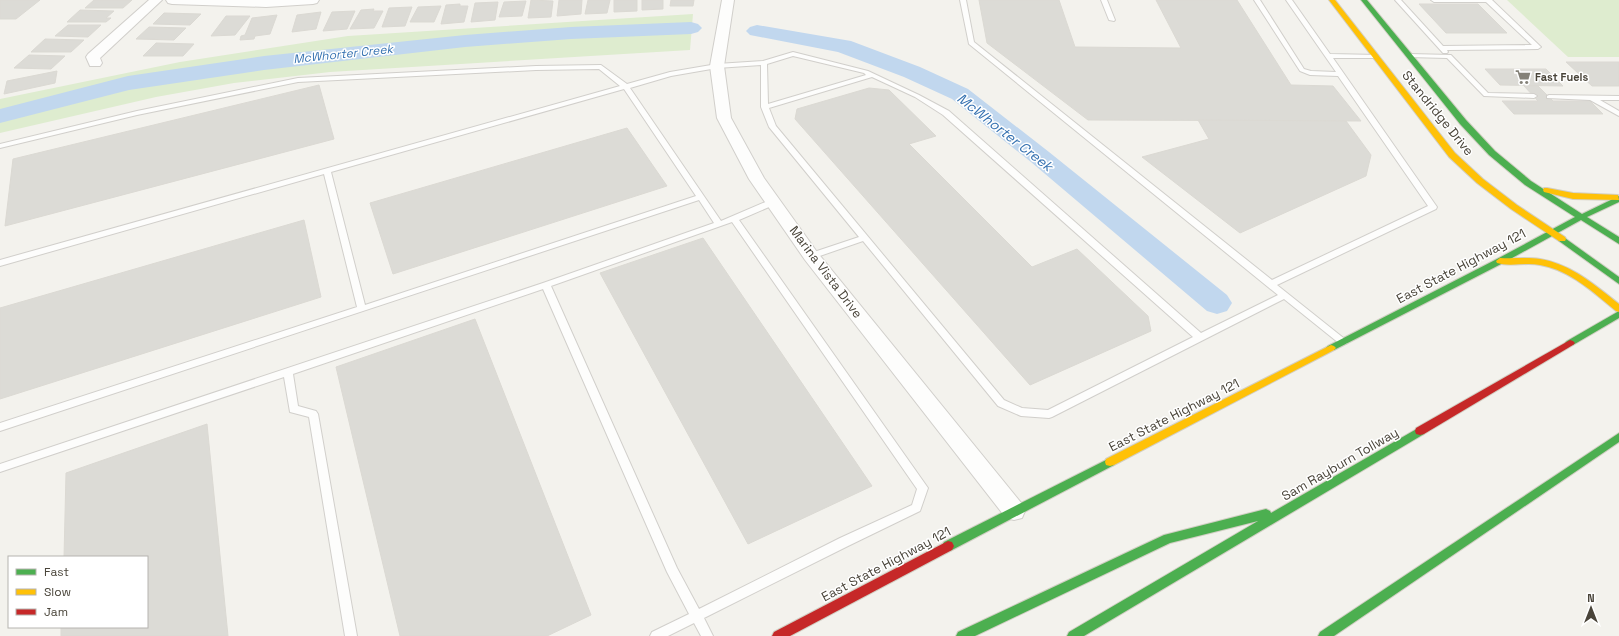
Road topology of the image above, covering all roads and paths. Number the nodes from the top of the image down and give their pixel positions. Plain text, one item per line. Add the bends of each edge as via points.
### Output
1 (156, 0) edge
2 (172, 0) edge
3 (300, 0) edge
4 (313, 0) edge
5 (728, 0) edge
6 (963, 0) edge
7 (1104, 0) edge
8 (1257, 0) edge
9 (1289, 0) edge
10 (1332, 0) edge
11 (1364, 0) edge
12 (1398, 0) edge
13 (1434, 0) edge
14 (1112, 20) dead end
15 (1442, 48) junction
16 (1328, 56) junction
17 (1376, 56) junction
18 (1410, 56) junction
19 (1449, 56) junction
20 (95, 63) dead end
21 (764, 63) junction
22 (717, 66) junction
23 (1340, 74) junction
24 (872, 75) junction
25 (626, 87) junction
26 (1534, 96) dead end
27 (1549, 97) dead end
28 (1591, 98) junction
29 (1619, 98) edge
30 (765, 107) junction
31 (1619, 114) edge
32 (0, 146) edge
33 (327, 171) junction
34 (1528, 183) junction
35 (700, 197) junction
36 (1619, 198) edge
37 (773, 202) junction
38 (1581, 217) junction
39 (734, 219) junction
40 (718, 224) junction
41 (1552, 233) junction
42 (864, 238) junction
43 (1619, 241) edge
44 (811, 256) junction
45 (1500, 261) junction
46 (0, 263) edge
47 (1619, 281) edge
48 (1271, 284) junction
49 (546, 285) junction
50 (1285, 295) junction
51 (362, 309) junction
52 (1619, 309) edge
53 (1619, 314) edge
54 (1200, 338) junction
55 (1343, 342) junction
56 (288, 371) junction
57 (0, 427) edge
58 (1619, 437) edge
59 (0, 468) edge
60 (1290, 508) junction
61 (1014, 511) junction
62 (697, 616) junction
63 (351, 636) edge
64 (656, 636) edge
65 (707, 636) edge
66 (778, 636) edge
67 (962, 636) edge
68 (1073, 636) edge
69 (1324, 636) edge

1 - 20 street via 93,57
2 - 3 street via 266,3
3 - 4 street
5 - 22 street, Marina Vista Drive
6 - 48 lane via 971,43
7 - 14 lane
8 - 23 lane via 1302,70 1310,73
9 - 16 lane
10 - 17 main road, Standridge Drive
11 - 18 main road, Standridge Drive
12 - 15 lane
13 - 15 lane via 1488,0 1538,47
15 - 19 lane
16 - 17 lane
16 - 23 lane
17 - 18 main road
17 - 41 main road, Standridge Drive via 1452,155 1480,181
18 - 19 lane
18 - 34 main road, Standridge Drive via 1463,122 1492,153
19 - 26 lane via 1486,95
21 - 22 lane
21 - 24 lane via 792,54
21 - 30 lane
22 - 25 lane via 670,74
22 - 37 street, Marina Vista Drive via 724,118 757,179
23 - 48 lane via 1434,207
24 - 30 lane
24 - 54 lane via 946,113
25 - 32 lane via 601,68 536,68 298,80 137,113
25 - 33 lane
25 - 35 lane
27 - 28 lane
28 - 29 lane
28 - 31 lane
30 - 42 lane via 773,127
33 - 46 lane
33 - 51 lane
34 - 36 main road via 1559,194
34 - 38 main road, Standridge Drive
35 - 40 lane
35 - 51 lane
36 - 38 main road, East State Highway 121
37 - 39 lane
37 - 44 street, Marina Vista Drive
38 - 41 main road, East State Highway 121
38 - 43 main road, Standridge Drive
39 - 40 lane
39 - 62 lane via 923,488 916,508
40 - 49 lane
41 - 45 main road, East State Highway 121
41 - 47 main road, Standridge Drive
42 - 44 lane
42 - 54 lane via 1001,403 1021,412 1049,414
44 - 61 street, Marina Vista Drive
45 - 52 main road via 1541,262 1567,271 1586,282
45 - 55 main road, East State Highway 121
48 - 50 lane
49 - 56 lane
49 - 62 lane via 673,572
50 - 54 lane
50 - 55 lane
51 - 57 lane
53 - 60 main road, Sam Rayburn Tollway
55 - 61 main road, East State Highway 121
56 - 59 lane
56 - 63 lane via 293,409 313,414
58 - 69 main road
60 - 67 main road via 1168,538
60 - 68 main road, Sam Rayburn Tollway
61 - 66 main road, East State Highway 121
62 - 64 lane
62 - 65 lane

